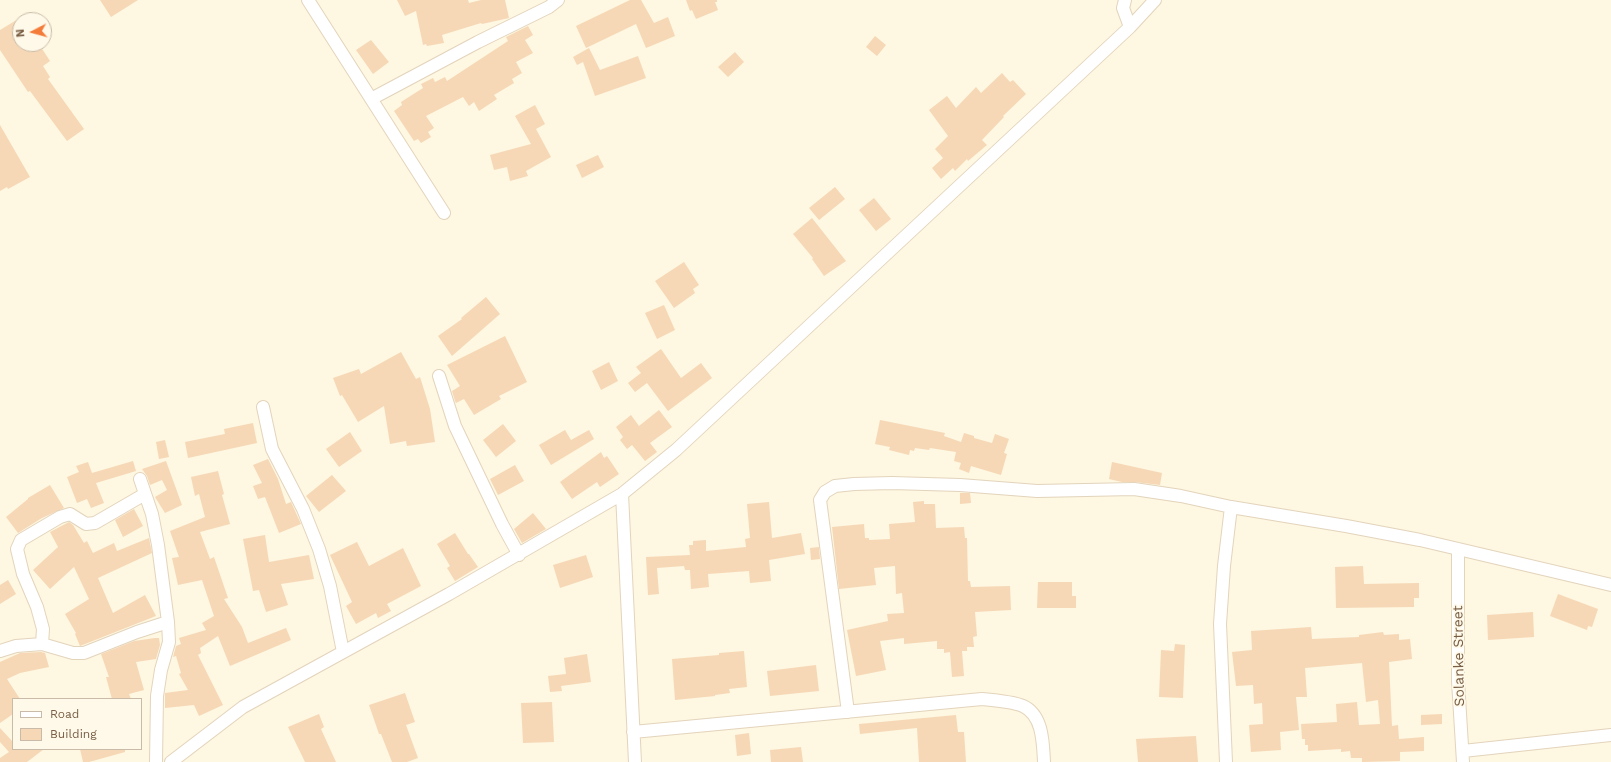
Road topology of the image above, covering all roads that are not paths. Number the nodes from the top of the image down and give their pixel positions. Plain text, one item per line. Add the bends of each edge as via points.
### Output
1 (308, 0) edge
2 (558, 0) edge
3 (1155, 0) edge
4 (1122, 3) edge
5 (1130, 27) junction
6 (371, 99) junction
7 (444, 213) dead end
8 (439, 376) dead end
9 (263, 407) dead end
10 (140, 479) dead end
11 (145, 494) junction
12 (622, 494) junction
13 (1231, 507) junction
14 (1458, 550) junction
15 (519, 555) junction
16 (1611, 585) edge
17 (168, 622) junction
18 (42, 644) junction
19 (0, 651) edge
20 (343, 652) junction
21 (848, 712) junction
22 (633, 732) junction
23 (1611, 735) edge
24 (1463, 756) edge
25 (156, 762) edge
26 (171, 762) edge
27 (635, 762) edge
28 (1044, 762) edge
29 (1226, 762) edge

1 - 6 street
2 - 6 street
3 - 5 street
4 - 5 street
5 - 12 street via 676,450
6 - 7 street
8 - 15 street via 455,426
9 - 20 street via 272,449 303,509 319,549 330,586
10 - 11 street
11 - 17 street via 158,545
11 - 18 street via 95,523 86,524 70,514 60,517 21,540 17,549 23,574 43,629
12 - 15 street
12 - 22 street
13 - 14 street via 1420,540
13 - 21 street via 1134,489 1037,491 892,483 835,486 825,492 820,500
13 - 29 street via 1220,624
14 - 16 street
14 - 24 street, Solanke Street via 1458,681
15 - 20 street
17 - 18 street via 84,653 73,653
17 - 25 street via 169,642 157,696
18 - 19 street via 16,646
20 - 26 street via 243,707
21 - 22 street
21 - 28 street via 982,699 1023,706 1034,714 1041,731
22 - 27 street
23 - 24 street

